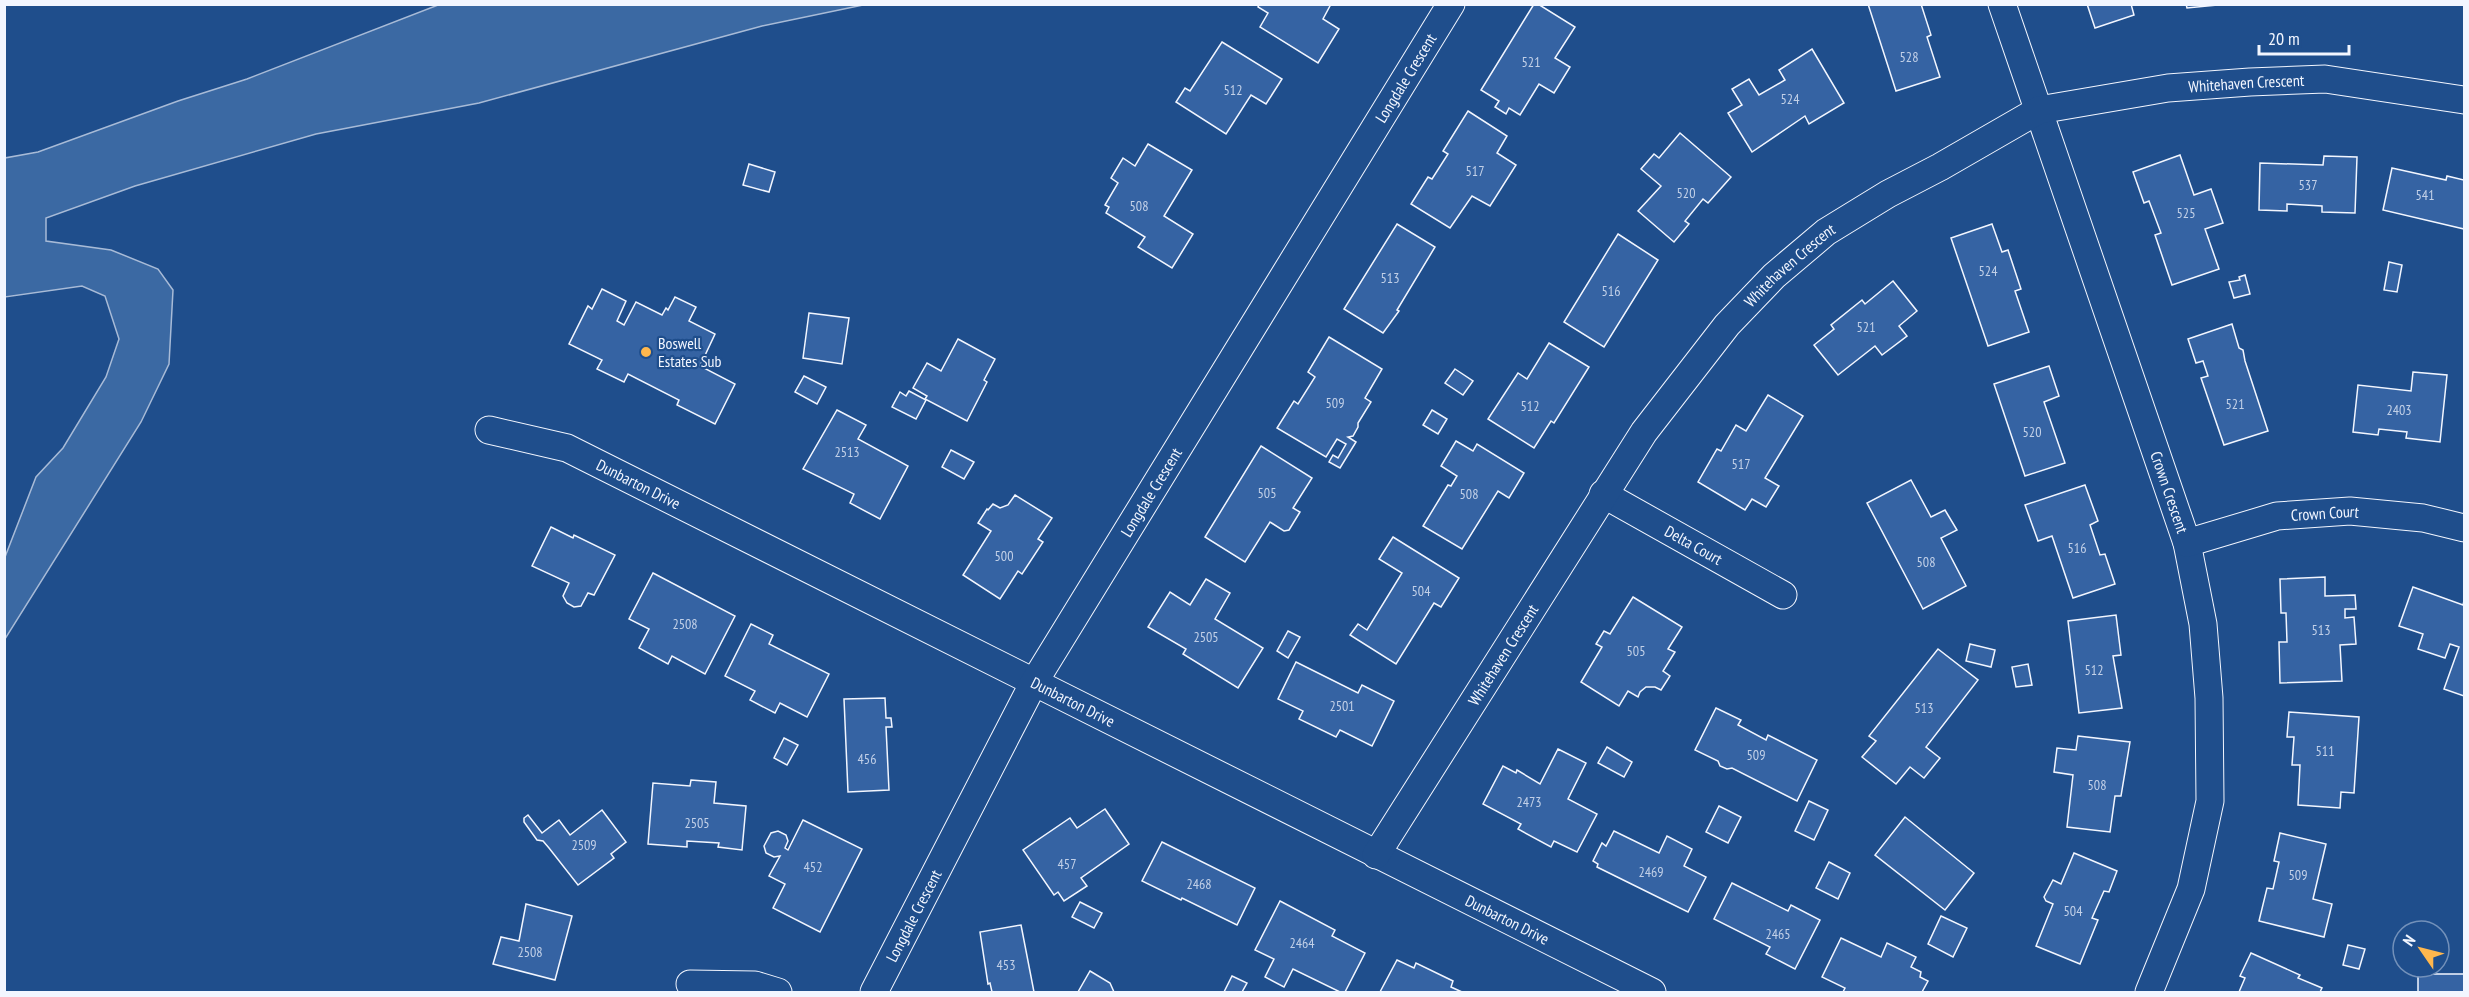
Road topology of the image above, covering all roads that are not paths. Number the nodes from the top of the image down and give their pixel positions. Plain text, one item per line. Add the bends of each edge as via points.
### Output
1 (1451, 4) edge
2 (2002, 4) edge
3 (2463, 94) edge
4 (2039, 110) junction
5 (489, 430) dead end
6 (1603, 494) junction
7 (2464, 528) edge
8 (2187, 543) junction
9 (1783, 595) dead end
10 (1034, 684) junction
11 (1376, 855) junction
12 (690, 984) dead end
13 (778, 993) edge
14 (874, 993) edge
15 (1652, 993) edge
16 (2149, 993) edge

1 - 10 street, Longdale Crescent
2 - 4 street, Crown Crescent
3 - 4 street, Whitehaven Crescent via 2325,79 2168,88
4 - 6 street, Whitehaven Crescent via 1826,232 1774,276 1690,371
4 - 8 street, Crown Crescent
5 - 10 street, Dunbarton Drive via 567,448
6 - 9 street, Delta Court
6 - 11 street, Whitehaven Crescent
7 - 8 street, Crown Court via 2424,518 2350,511 2277,516
8 - 16 street, Crown Crescent via 2203,624 2210,698 2210,801 2191,889
10 - 11 street, Dunbarton Drive
10 - 14 street, Longdale Crescent
11 - 15 street, Dunbarton Drive
12 - 13 street via 754,985

